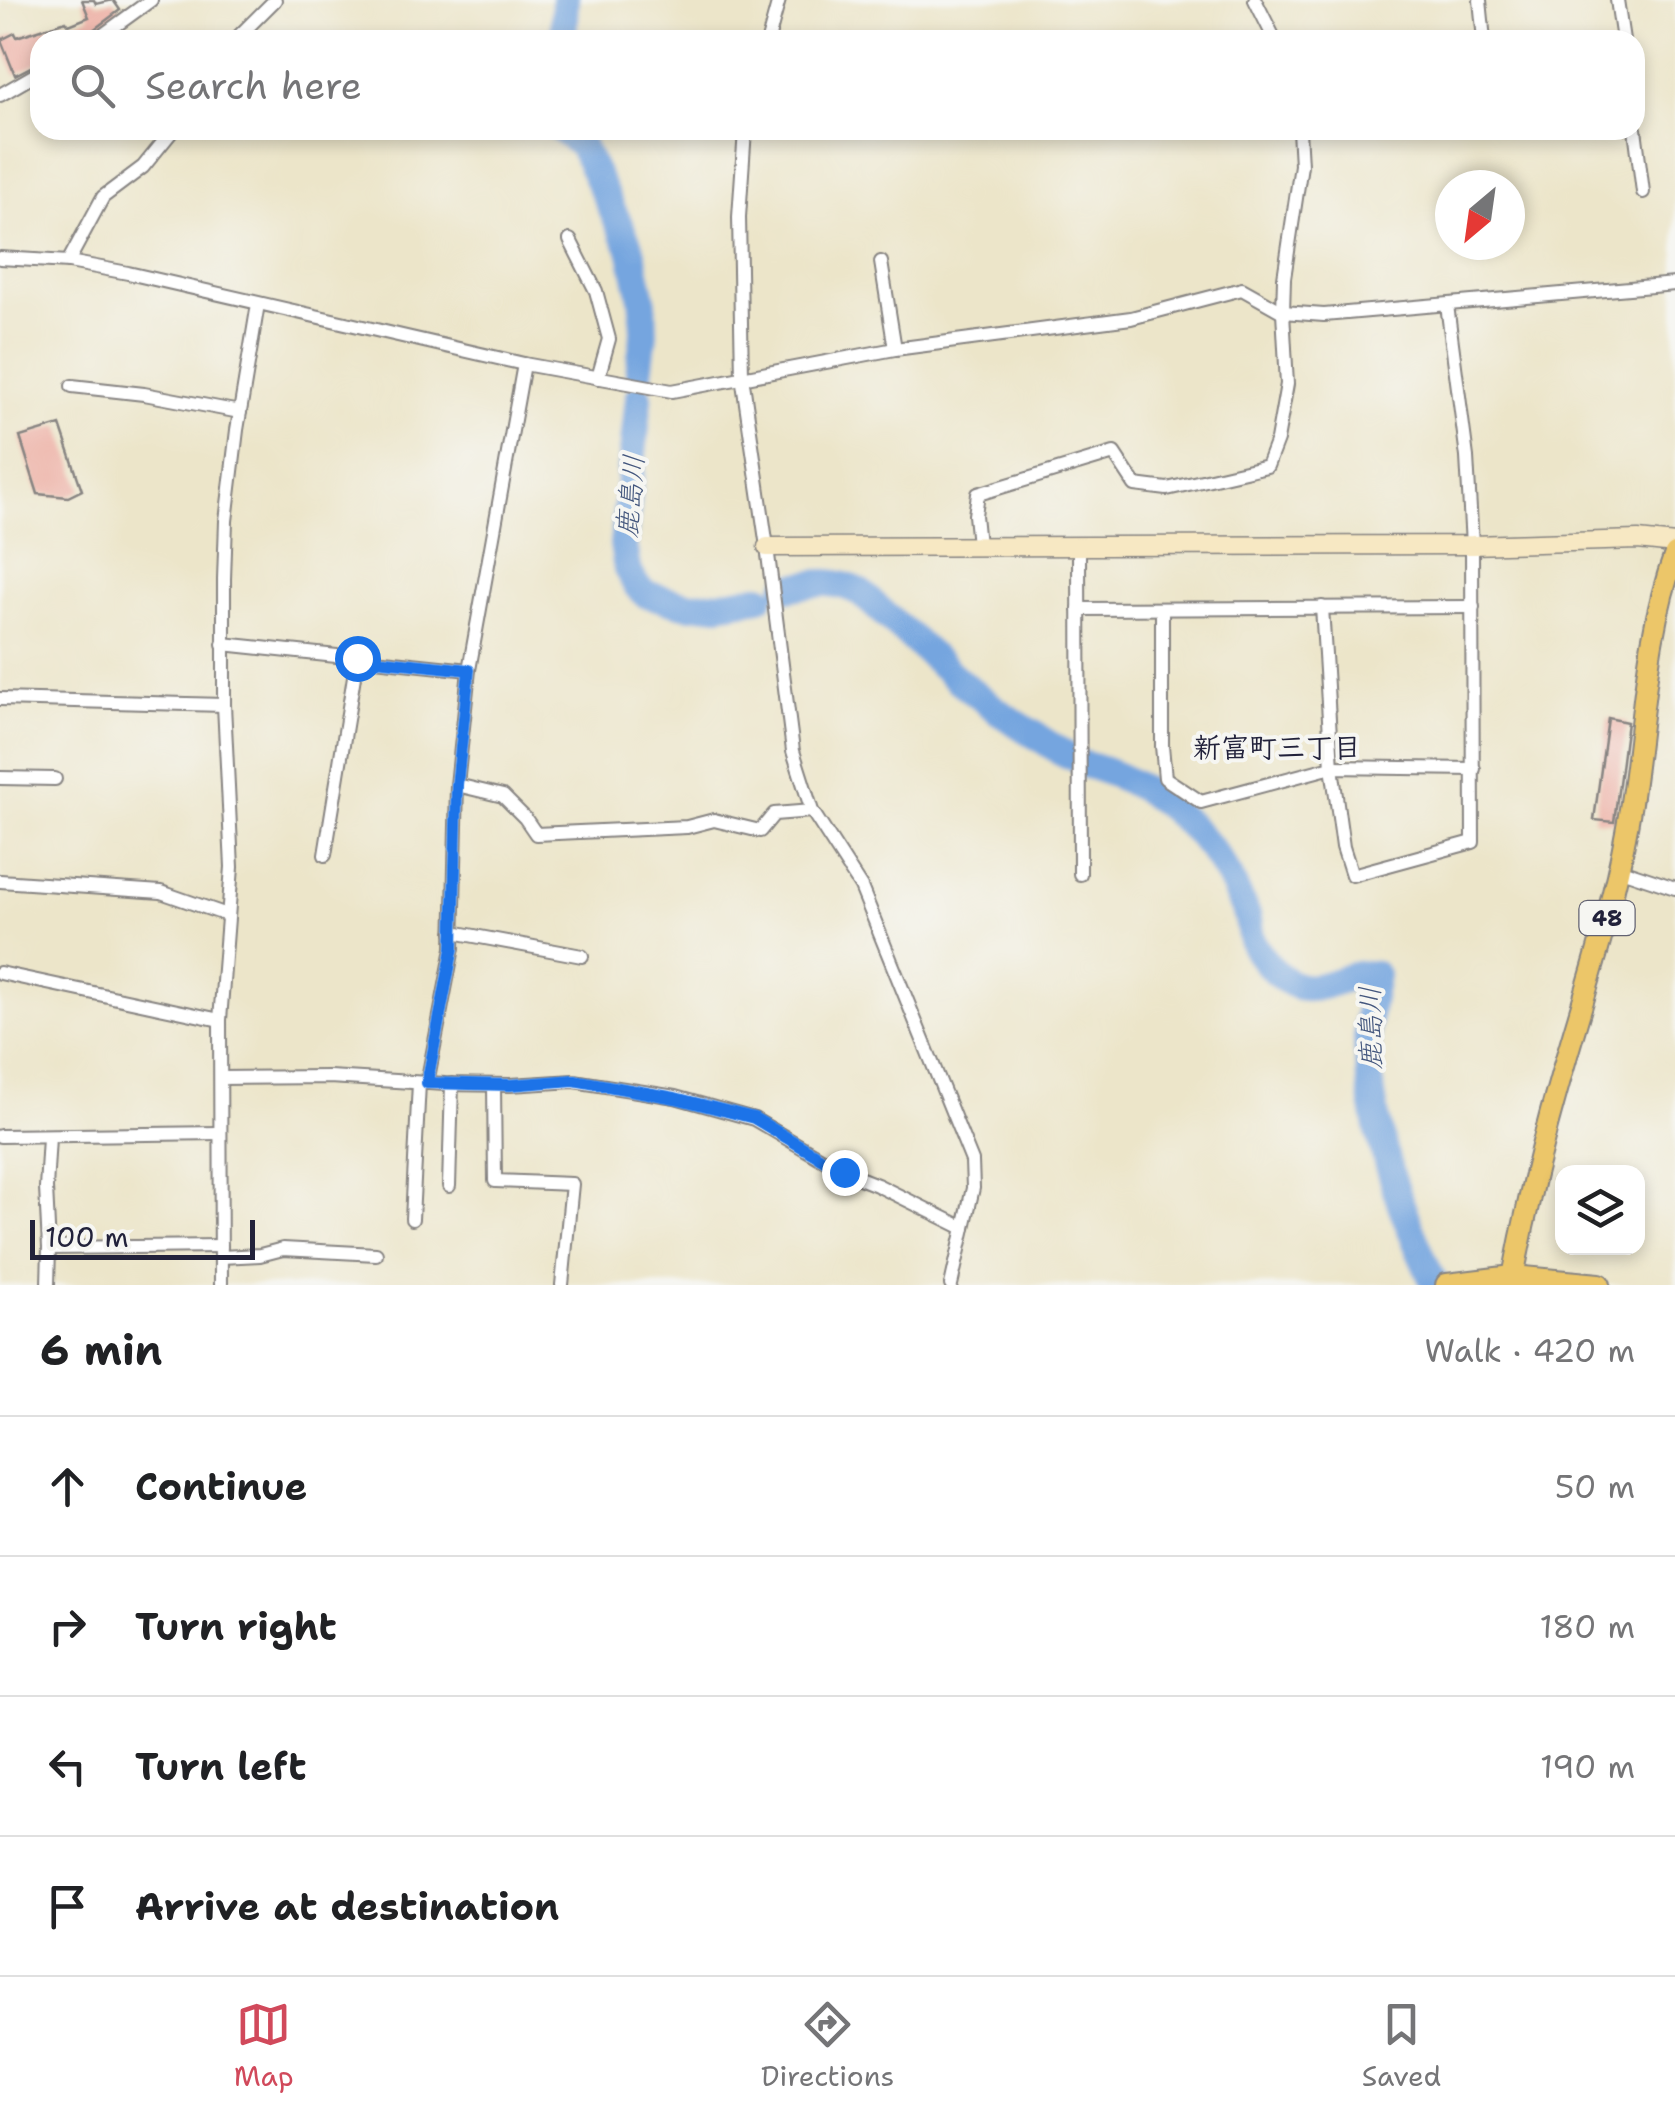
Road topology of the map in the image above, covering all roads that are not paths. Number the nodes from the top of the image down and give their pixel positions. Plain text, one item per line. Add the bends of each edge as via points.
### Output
1 (151, 0) edge
2 (276, 0) edge
3 (779, 0) edge
4 (1255, 0) edge
5 (1480, 0) edge
6 (1618, 0) edge
7 (136, 6) edge
8 (108, 30) edge
9 (245, 30) edge
10 (771, 30) edge
11 (1270, 30) edge
12 (1483, 30) edge
13 (1622, 30) edge
14 (30, 78) edge
15 (0, 94) edge
16 (165, 140) edge
17 (744, 140) edge
18 (1300, 140) edge
19 (1637, 140) edge
20 (1644, 192) dead end
21 (570, 240) dead end
22 (0, 258) edge
23 (68, 262) junction
24 (881, 262) dead end
25 (1675, 284) edge
26 (258, 304) junction
27 (1447, 305) junction
28 (1283, 312) junction
29 (895, 348) junction
30 (524, 364) junction
31 (742, 376) junction
32 (598, 378) junction
33 (72, 386) dead end
34 (240, 412) junction
35 (1675, 544) edge
36 (978, 545) junction
37 (1472, 545) junction
38 (1079, 546) junction
39 (768, 547) junction
40 (1675, 554) edge
41 (1322, 607) junction
42 (1473, 607) junction
43 (1079, 609) junction
44 (1162, 610) junction
45 (223, 644) junction
46 (357, 658) junction
47 (469, 670) junction
48 (0, 698) edge
49 (224, 705) junction
50 (1332, 768) junction
51 (1474, 769) junction
52 (0, 778) edge
53 (55, 778) dead end
54 (457, 785) junction
55 (812, 812) junction
56 (325, 855) dead end
57 (1618, 868) junction
58 (1080, 874) dead end
59 (0, 880) edge
60 (1675, 888) edge
61 (227, 915) junction
62 (453, 932) junction
63 (582, 956) dead end
64 (0, 973) edge
65 (220, 1020) junction
66 (221, 1078) junction
67 (423, 1083) junction
68 (452, 1084) junction
69 (494, 1085) junction
70 (220, 1133) junction
71 (0, 1136) edge
72 (49, 1137) junction
73 (448, 1186) dead end
74 (412, 1219) dead end
75 (964, 1228) junction
76 (49, 1248) junction
77 (221, 1252) junction
78 (376, 1254) dead end
79 (1513, 1281) edge
80 (1450, 1284) edge
81 (48, 1285) edge
82 (222, 1285) edge
83 (562, 1285) edge
84 (951, 1285) edge
85 (1599, 1285) edge

1 - 7 street
2 - 9 street
3 - 10 street
4 - 11 street
5 - 12 street
6 - 13 street
7 - 8 street
14 - 15 street
16 - 23 street via 143,167 103,197
17 - 31 street via 738,217
18 - 28 street
19 - 20 street
21 - 32 street via 596,290 609,339
22 - 23 street
23 - 26 street
24 - 29 street
25 - 27 street
26 - 30 street
26 - 34 street
27 - 28 street
27 - 37 street
28 - 29 street via 1242,289 1131,318
28 - 36 street via 1287,384 1266,466 1166,489 1135,485 1114,453 978,494
29 - 31 street
30 - 32 street
30 - 47 street
31 - 32 street via 672,391
31 - 39 street
33 - 34 street
34 - 45 street via 226,521
35 - 37 street
36 - 38 street
36 - 39 street
37 - 38 street
37 - 42 street
38 - 43 street
39 - 55 street via 793,751
40 - 57 main road, 48 via 1659,601
41 - 42 street
41 - 44 street
41 - 50 street
42 - 51 street
43 - 44 street
43 - 58 street
44 - 50 street via 1165,778 1201,802
45 - 46 street
45 - 49 street
46 - 47 street
46 - 56 street
47 - 54 street
48 - 49 street
49 - 61 street via 232,867
50 - 51 street
50 - 51 street via 1352,875 1474,842
52 - 53 street
54 - 55 street via 503,796 536,834 687,828 714,820 760,830 774,814
54 - 62 street
55 - 75 street via 861,887 972,1161 974,1188
57 - 60 street
57 - 79 main road, 48
59 - 61 street via 162,892
61 - 65 street
62 - 63 street
62 - 67 street
64 - 65 street
65 - 66 street
66 - 67 street
66 - 70 street
67 - 68 street
67 - 74 street
68 - 69 street
68 - 73 street
69 - 75 street via 574,1080 754,1118 844,1172
69 - 83 street via 495,1181 572,1184
70 - 72 street
70 - 77 street
71 - 72 street
72 - 76 street
75 - 84 street
76 - 77 street
76 - 81 street
77 - 78 street
77 - 82 street
79 - 80 highway
79 - 85 highway

